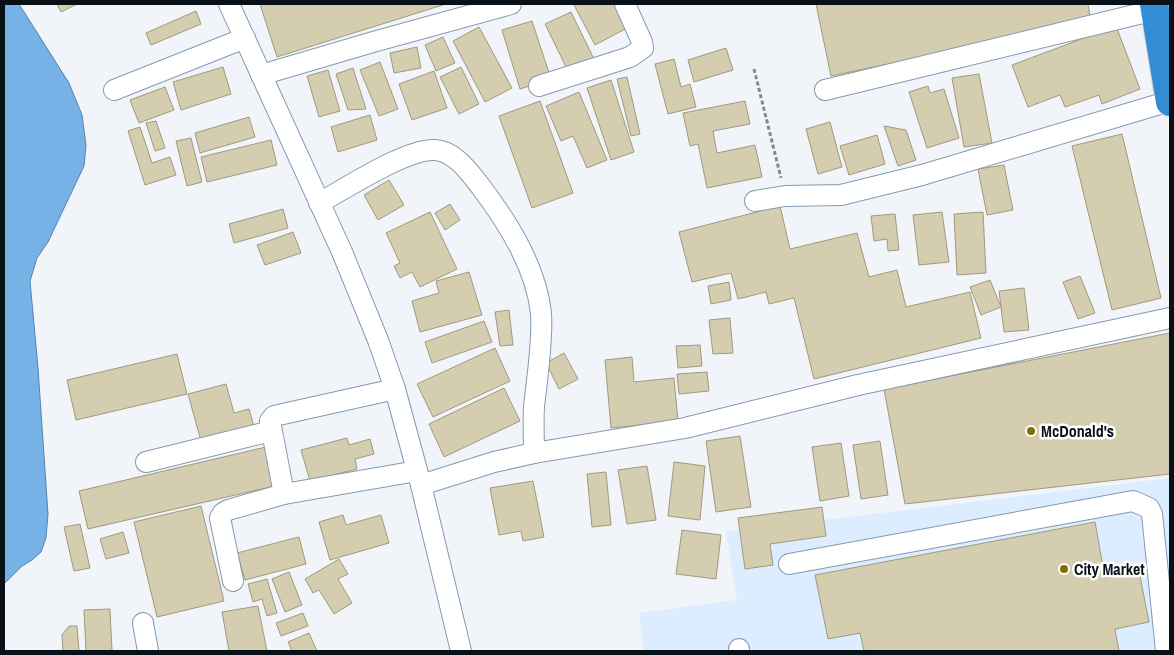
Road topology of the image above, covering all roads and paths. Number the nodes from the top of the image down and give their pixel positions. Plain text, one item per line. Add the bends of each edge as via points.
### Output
1 (229, 4) edge
2 (511, 4) edge
3 (625, 4) edge
4 (1154, 7) edge
5 (245, 38) junction
6 (754, 70) dead end
7 (261, 75) junction
8 (539, 86) dead end
9 (114, 90) dead end
10 (825, 90) dead end
11 (1170, 101) edge
12 (785, 196) junction
13 (755, 201) dead end
14 (319, 203) junction
15 (1170, 318) edge
16 (395, 389) junction
17 (271, 431) junction
18 (534, 453) junction
19 (146, 462) dead end
20 (419, 478) junction
21 (284, 494) junction
22 (789, 564) dead end
23 (233, 581) dead end
24 (143, 623) dead end
25 (148, 651) edge
26 (462, 651) edge
27 (1166, 651) edge

1 - 5 street
2 - 7 street
3 - 8 street via 642,42 643,48 639,52
4 - 10 street
4 - 11 highway
5 - 7 street
5 - 9 street
6 - 12 path
7 - 14 street
11 - 12 street via 922,175 841,195
12 - 13 street
14 - 16 street via 362,300
14 - 18 street via 418,151 436,150 452,155 471,174 517,242 535,282 541,313
15 - 18 street via 858,384 685,428
16 - 17 street via 274,416 270,422
16 - 20 street
17 - 19 street
17 - 21 street
18 - 20 street
20 - 21 street
20 - 26 street
21 - 23 street via 228,510 220,518
22 - 27 street via 1133,501 1149,508 1152,514
24 - 25 street

